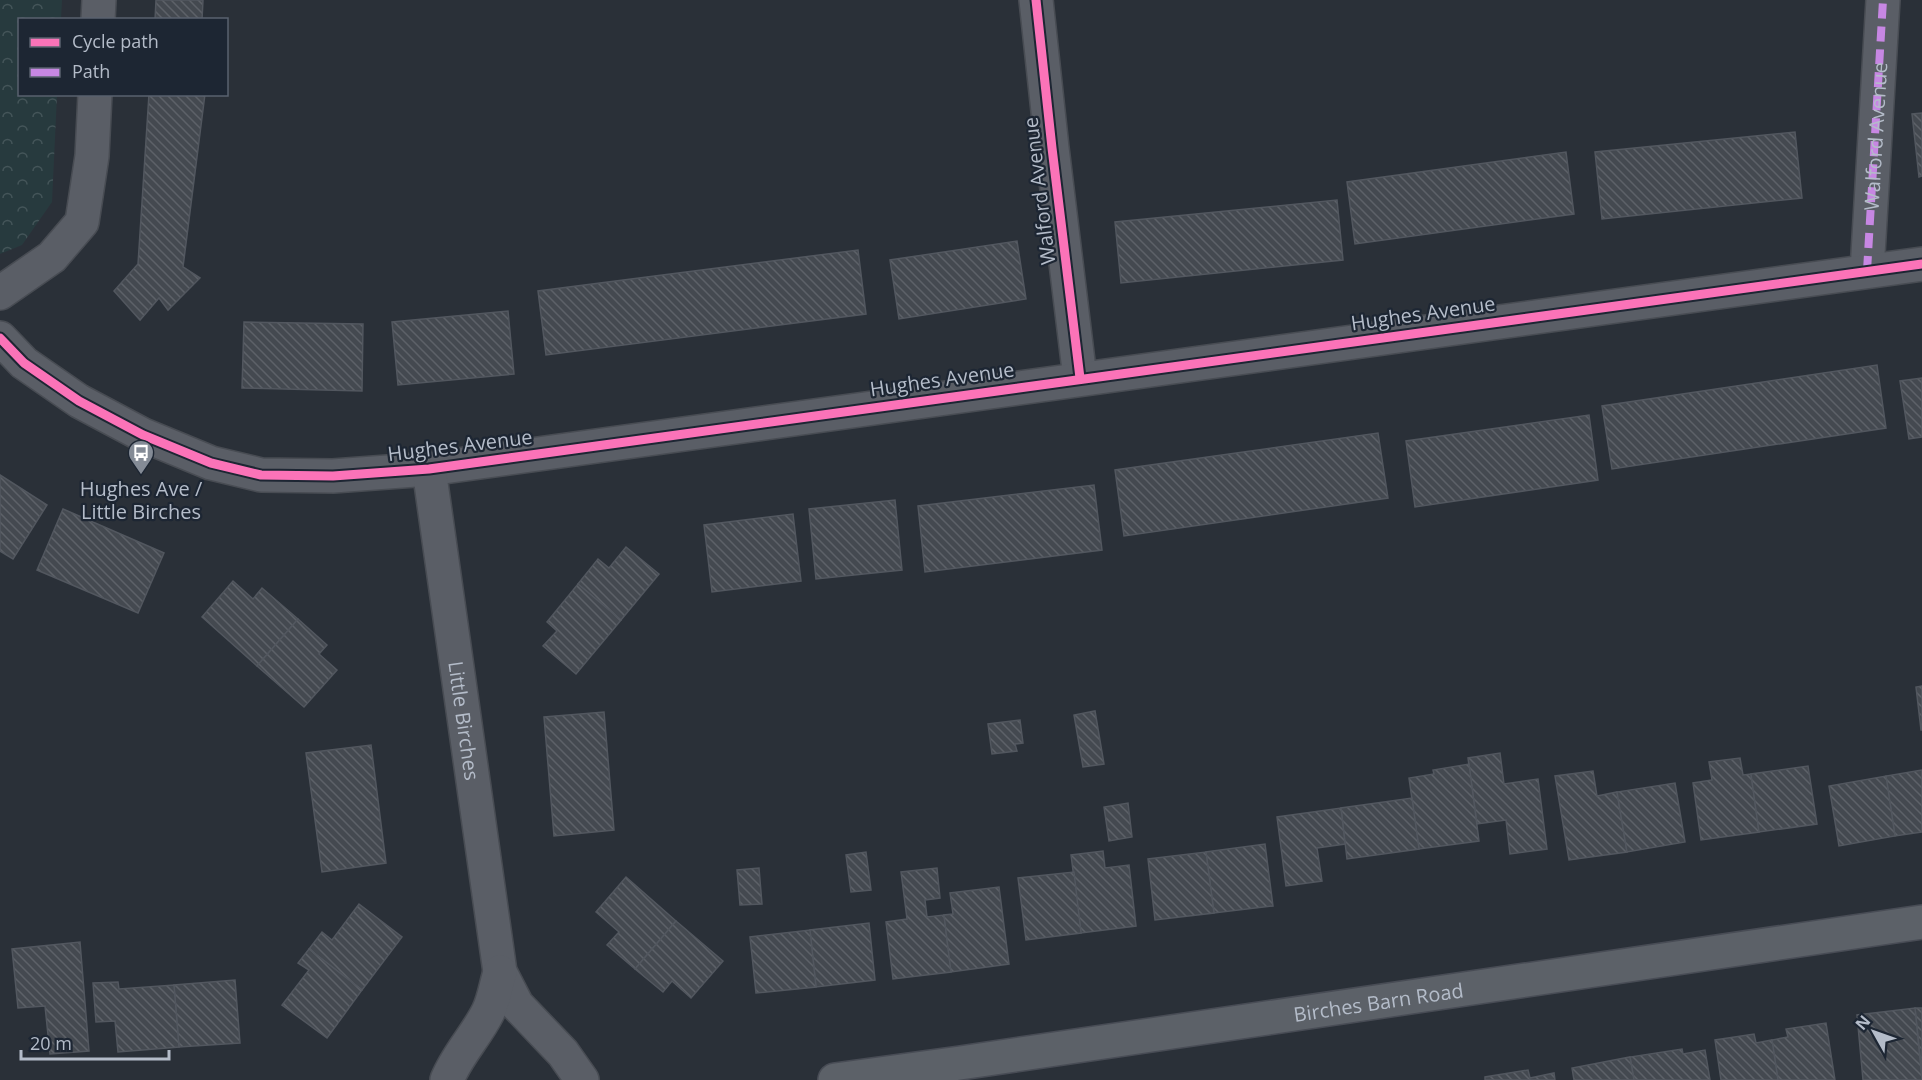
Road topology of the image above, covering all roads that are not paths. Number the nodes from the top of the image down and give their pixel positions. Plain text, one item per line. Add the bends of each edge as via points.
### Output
1 (99, 0) edge
2 (1036, 0) edge
3 (1883, 0) edge
4 (98, 18) edge
5 (95, 96) edge
6 (1922, 264) edge
7 (1866, 271) junction
8 (0, 293) edge
9 (0, 338) edge
10 (1080, 378) junction
11 (429, 469) junction
12 (1922, 922) edge
13 (500, 972) junction
14 (962, 1072) edge
15 (447, 1080) edge
16 (582, 1080) edge
17 (835, 1080) edge

1 - 4 street
2 - 10 street, Walford Avenue
3 - 7 street, Walford Avenue
5 - 8 street via 92,156 82,222 52,257
6 - 7 street, Hughes Avenue
7 - 10 street, Hughes Avenue
9 - 11 street, Hughes Avenue via 24,363 79,401 142,435 211,463 261,475 333,476
10 - 11 street, Hughes Avenue
11 - 13 street, Little Birches
12 - 14 main road, Birches Barn Road
13 - 15 street, Little Birches via 489,1010
13 - 16 street, Little Birches via 517,1005 563,1053
14 - 17 main road, Birches Barn Road

